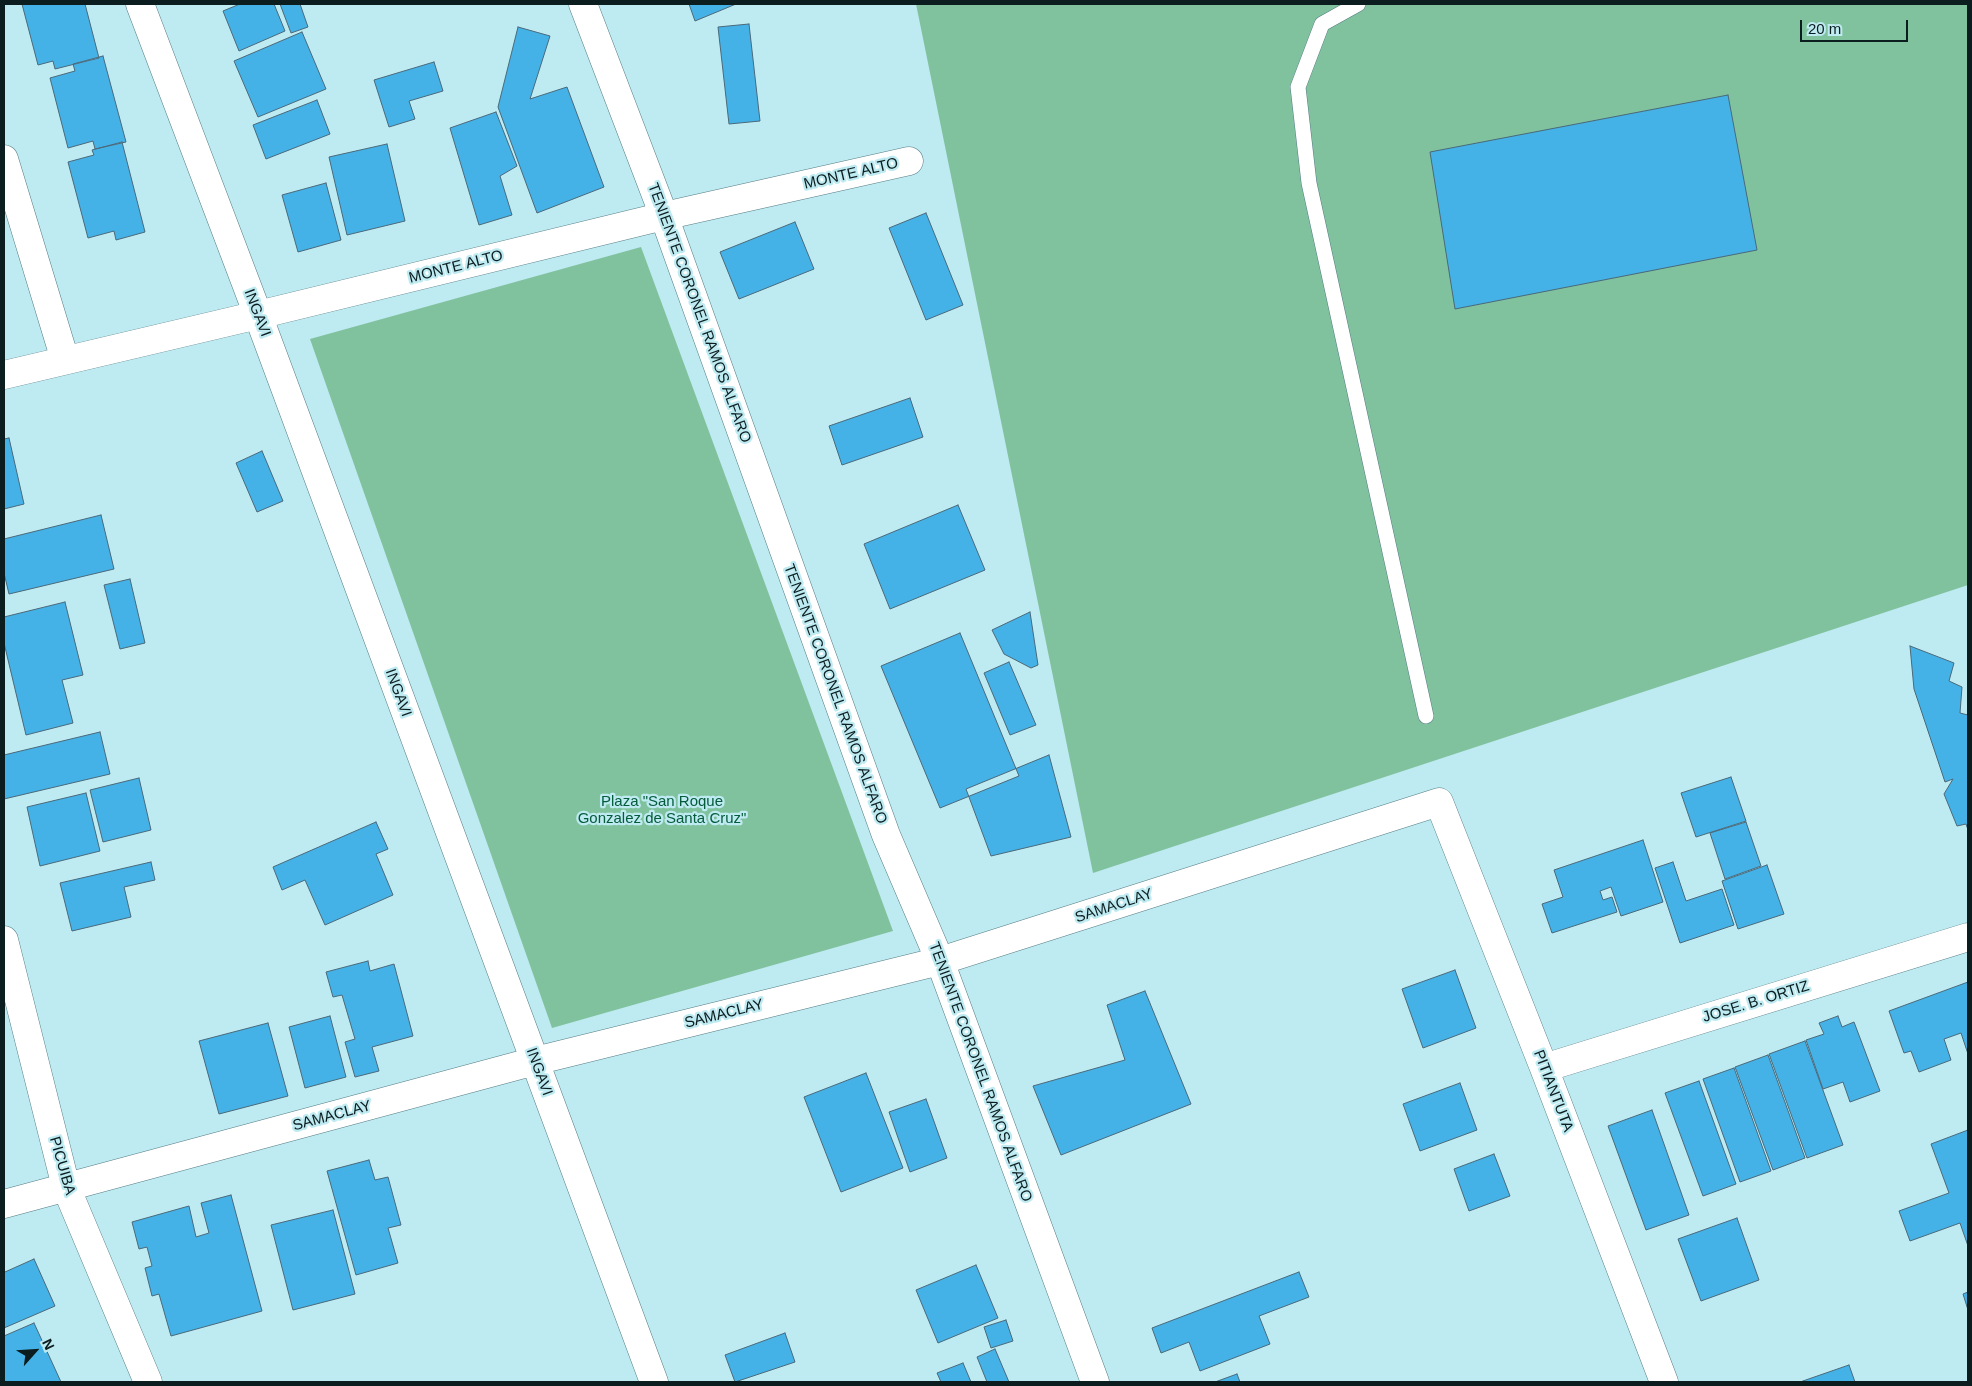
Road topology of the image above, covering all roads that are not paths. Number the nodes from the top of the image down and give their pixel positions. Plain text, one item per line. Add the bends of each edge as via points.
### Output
1 (140, 4) edge
2 (583, 4) edge
3 (1358, 4) edge
4 (4, 159) edge
5 (909, 161) dead end
6 (664, 216) junction
7 (258, 316) junction
8 (65, 360) junction
9 (4, 375) edge
10 (1426, 716) dead end
11 (1439, 802) joint
12 (1968, 937) edge
13 (4, 940) edge
14 (940, 961) junction
15 (535, 1061) junction
16 (1544, 1068) junction
17 (66, 1187) junction
18 (4, 1204) edge
19 (148, 1382) edge
20 (654, 1382) edge
21 (1095, 1382) edge
22 (1664, 1382) edge

1 - 7 street, INGAVI
2 - 6 street, TENIENTE CORONEL RAMOS ALFARO
3 - 10 lane via 1322,24 1298,87 1309,183
4 - 8 street
5 - 6 street, MONTE ALTO
6 - 7 street, MONTE ALTO
6 - 14 street, TENIENTE CORONEL RAMOS ALFARO via 886,835
7 - 8 street, MONTE ALTO
7 - 15 street, INGAVI
8 - 9 street, MONTE ALTO
11 - 14 street, SAMACLAY
11 - 16 street, PITIANTUTA
12 - 16 street, JOSE. B. ORTIZ
13 - 17 street, PICUIBA
14 - 15 street, SAMACLAY
14 - 21 street, TENIENTE CORONEL RAMOS ALFARO
15 - 17 street, SAMACLAY
15 - 20 street, INGAVI
16 - 22 street, PITIANTUTA
17 - 18 street, SAMACLAY
17 - 19 street, PICUIBA

